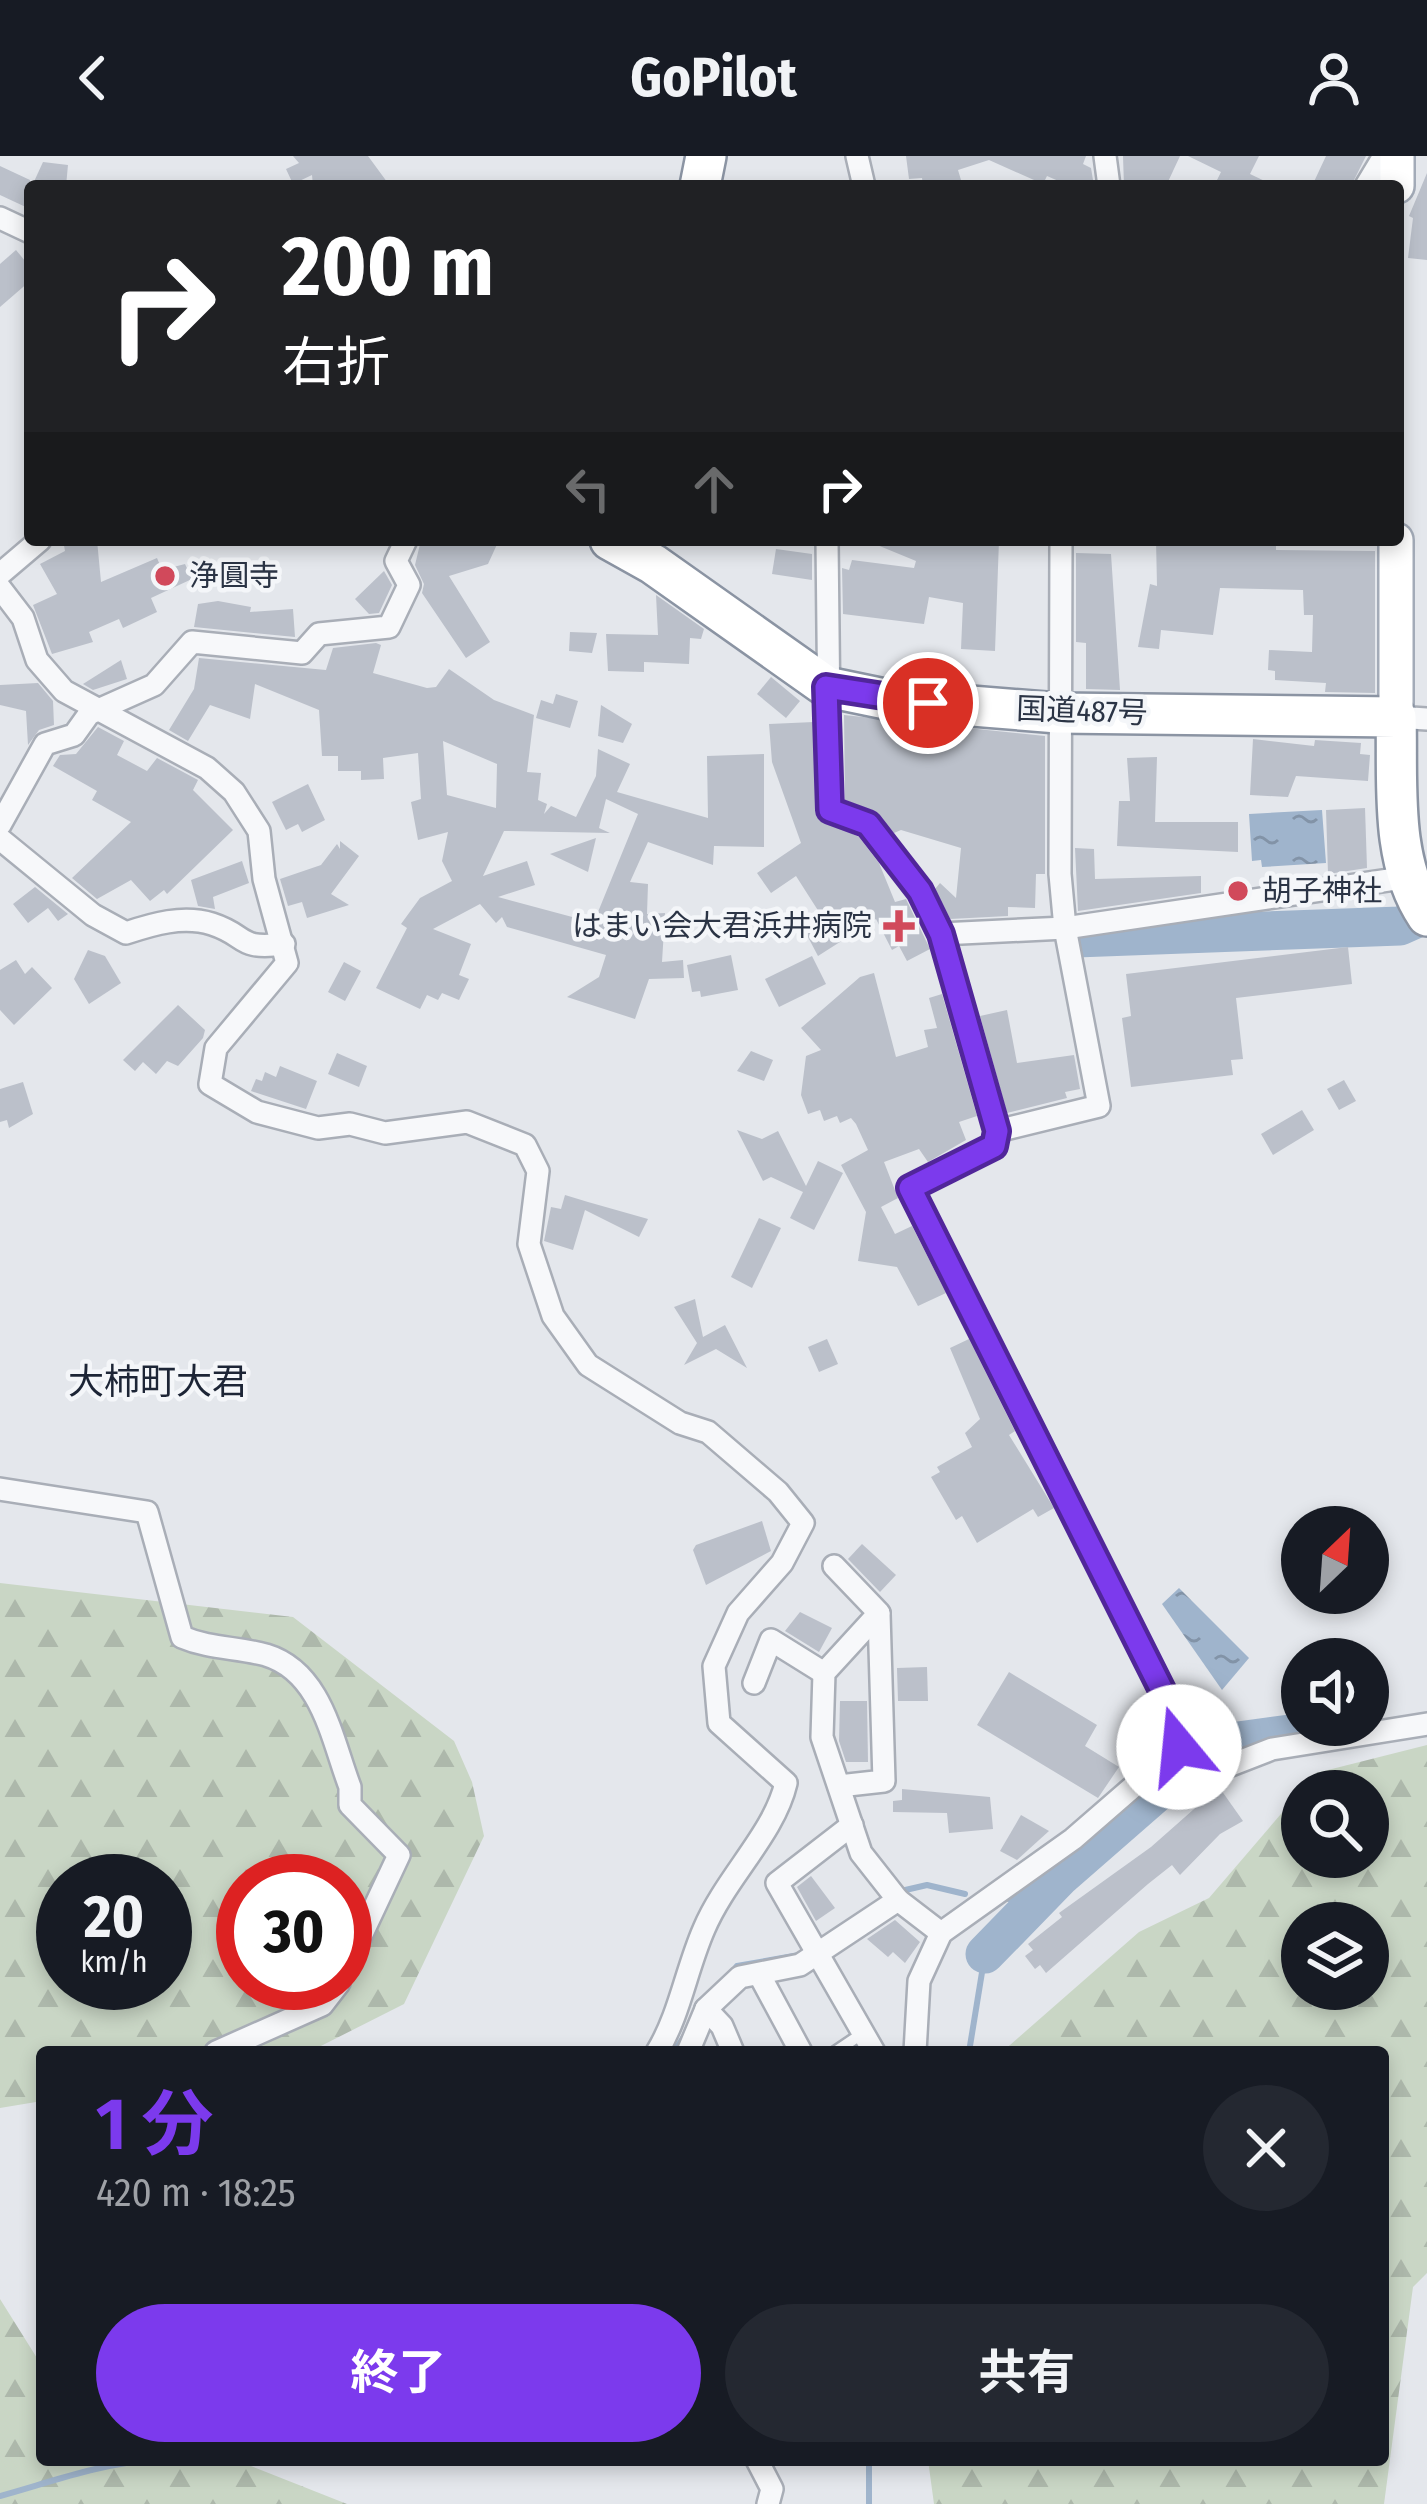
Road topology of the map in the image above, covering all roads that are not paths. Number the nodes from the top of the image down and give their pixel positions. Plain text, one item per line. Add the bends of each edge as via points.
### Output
1 (33, 546) edge
2 (403, 546) edge
3 (621, 546) edge
4 (827, 546) edge
5 (1061, 546) edge
6 (1397, 546) edge
7 (0, 574) edge
8 (0, 588) edge
9 (826, 687) junction
10 (107, 710) junction
11 (1058, 713) junction
12 (1412, 718) edge
13 (0, 825) edge
14 (0, 839) edge
15 (1409, 878) junction
16 (1427, 916) edge
17 (1065, 928) junction
18 (941, 934) junction
19 (284, 944) junction
20 (997, 1131) junction
21 (0, 1489) edge
22 (834, 1566) dead end
23 (879, 1613) junction
24 (824, 1672) junction
25 (754, 1683) dead end
26 (1427, 1724) edge
27 (1179, 1747) junction
28 (839, 1786) junction
29 (852, 1825) junction
30 (891, 1893) junction
31 (372, 1912) edge
32 (940, 1933) junction
33 (812, 1948) junction
34 (759, 1974) junction
35 (706, 2009) junction
36 (311, 2010) edge
37 (868, 2043) edge
38 (230, 2046) edge
39 (660, 2046) edge
40 (691, 2046) edge
41 (730, 2046) edge
42 (798, 2046) edge
43 (915, 2046) edge
44 (760, 2466) edge
45 (768, 2504) edge

1 - 7 street
2 - 10 street via 396,561 409,585 389,627 320,634 302,653 192,642 154,685
3 - 9 highway, 国道487号
4 - 9 street
5 - 11 street
6 - 12 main road
8 - 10 street via 23,618 37,659 64,691
9 - 11 highway, 国道487号
9 - 18 street via 830,810 868,824 920,891
10 - 13 street via 89,714 74,736 45,744
10 - 19 street via 234,792 259,831
11 - 12 highway, 国道487号
11 - 17 street
12 - 15 highway via 1400,836
14 - 19 street via 126,933 160,921 212,924 251,948
15 - 16 highway
15 - 17 street
17 - 18 street
17 - 20 street via 1099,1106
18 - 20 street
19 - 39 street via 287,963 216,1048 210,1084 257,1112 318,1128 350,1124 386,1133 467,1122 525,1145 538,1172 529,1244 553,1316 588,1365 708,1432 802,1523 782,1563 738,1613 714,1666 719,1723 786,1783 779,1814 743,1856 704,1928
20 - 27 street via 994,1146 910,1188 1165,1696
21 - 31 street via 147,1512 182,1637 269,1656 313,1687 350,1805 399,1855
22 - 23 street
23 - 24 street
23 - 28 street via 884,1781
24 - 25 street via 771,1640
24 - 28 street via 822,1737
26 - 27 street via 1272,1749 1205,1775
27 - 32 street via 1072,1839
28 - 29 street
29 - 30 street via 861,1853
29 - 33 street via 776,1882
30 - 32 street
30 - 33 street
32 - 43 street via 919,1982
33 - 34 street via 800,1965
33 - 37 street
34 - 35 street via 740,1977
34 - 42 street
35 - 40 street
35 - 41 street
36 - 38 street
44 - 45 street via 772,2489

